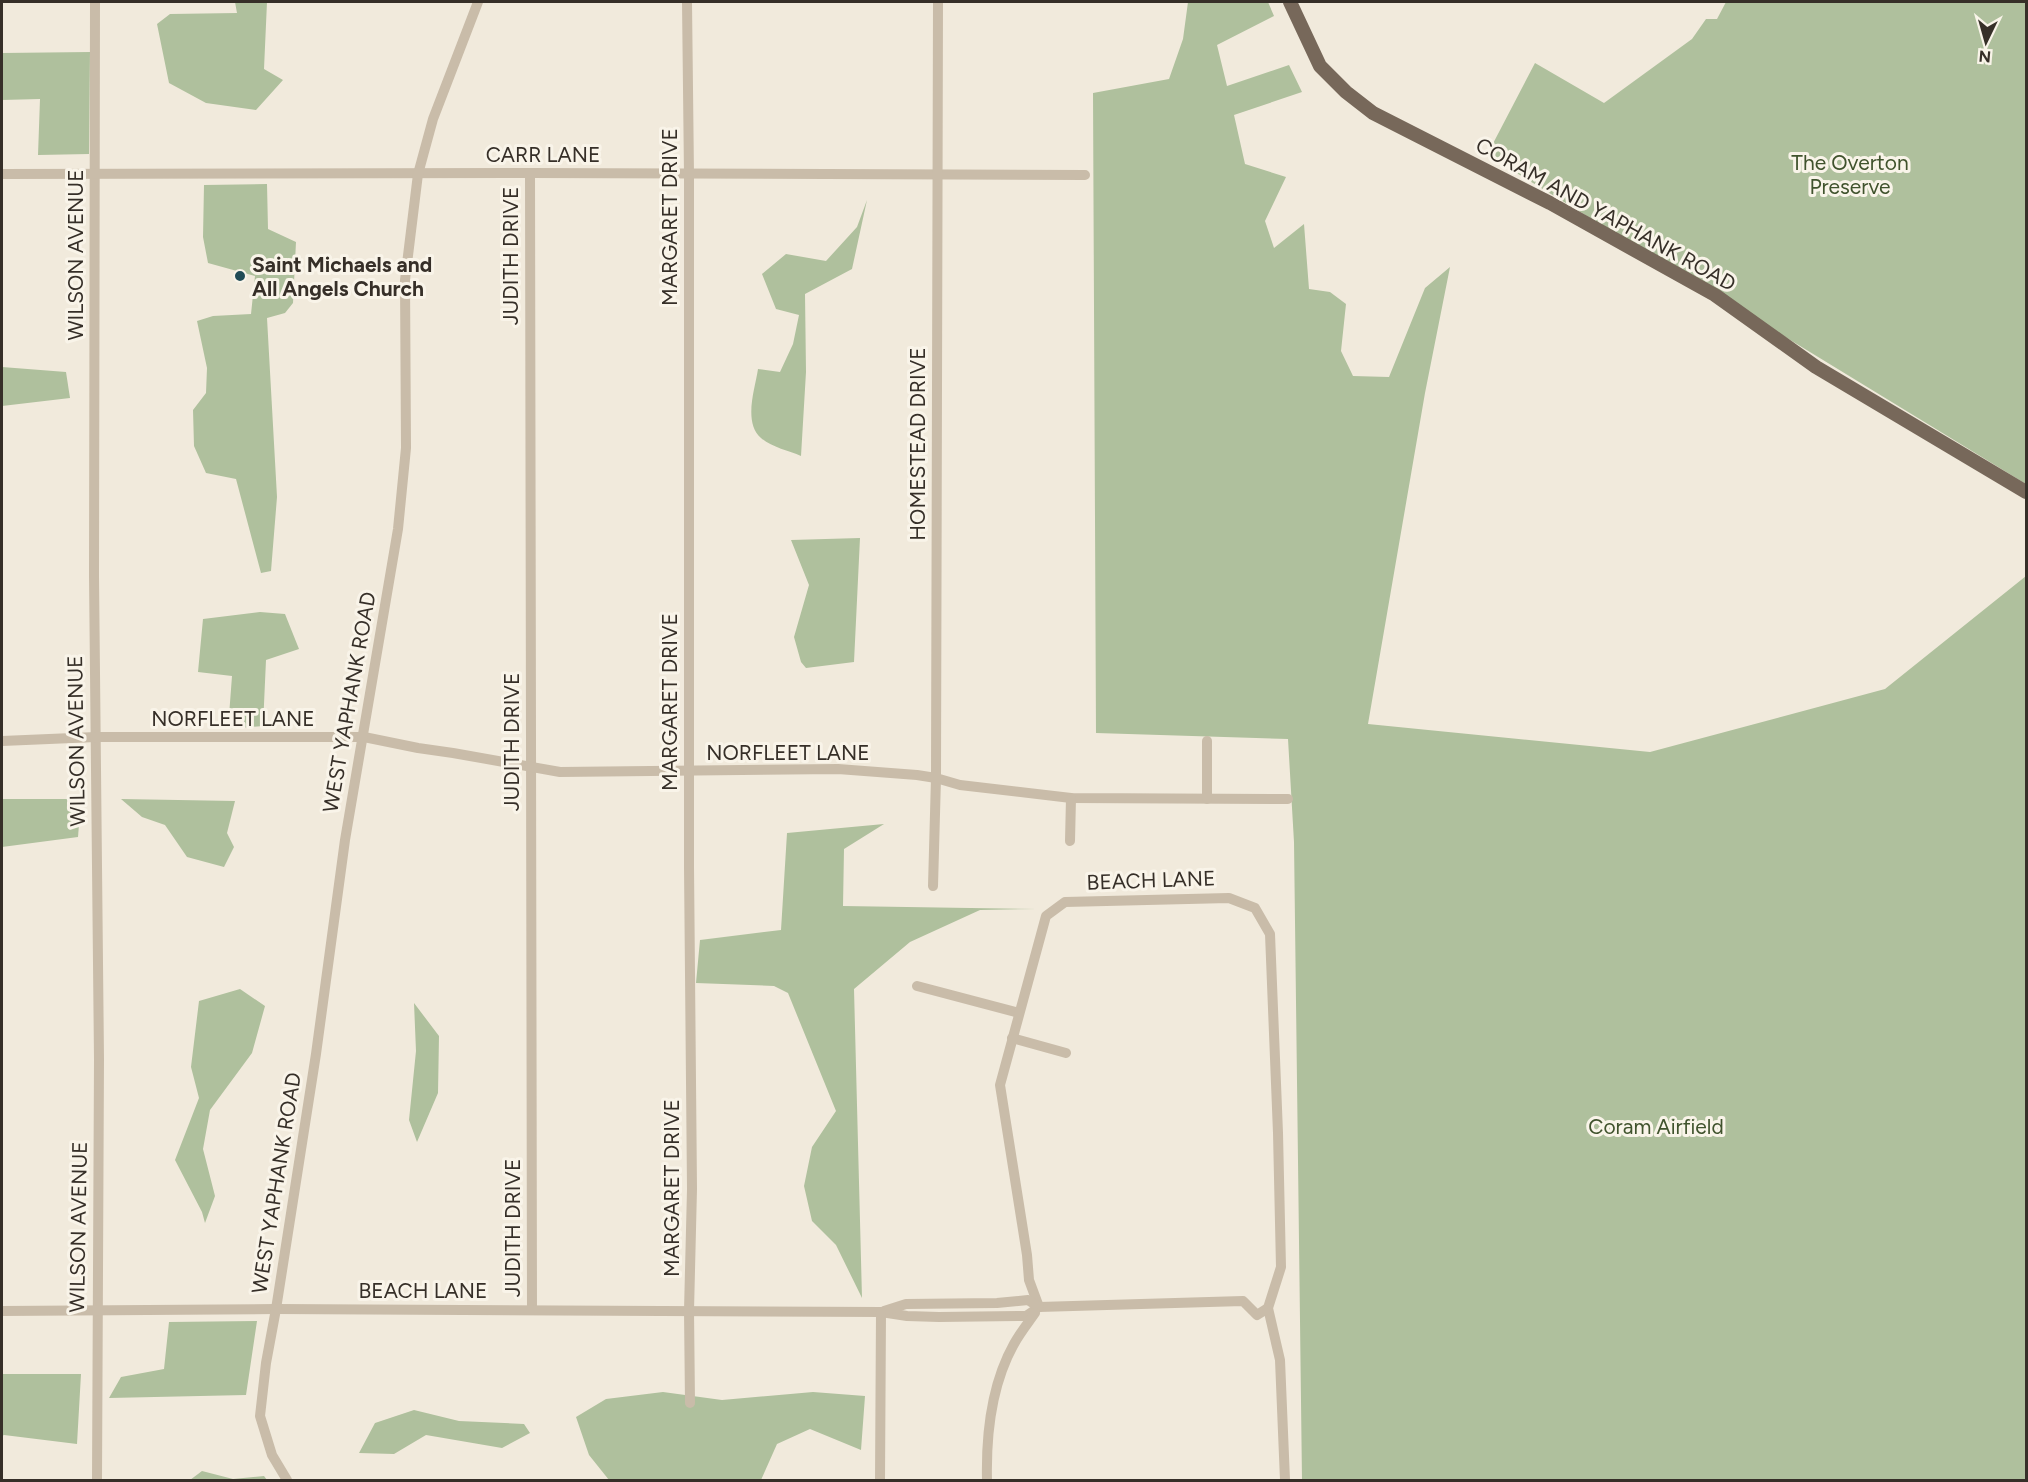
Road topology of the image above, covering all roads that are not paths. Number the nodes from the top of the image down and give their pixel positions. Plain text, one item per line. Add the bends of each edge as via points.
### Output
1 (95, 2) edge
2 (478, 2) edge
3 (687, 2) edge
4 (938, 2) edge
5 (1290, 2) edge
6 (530, 173) junction
7 (2, 174) edge
8 (95, 174) junction
9 (418, 174) junction
10 (937, 174) junction
11 (689, 175) junction
12 (1085, 176) dead end
13 (2026, 492) edge
14 (96, 737) junction
15 (364, 737) junction
16 (2, 741) edge
17 (1207, 741) dead end
18 (531, 766) junction
19 (688, 771) junction
20 (936, 778) junction
21 (1071, 798) junction
22 (1207, 799) junction
23 (1287, 799) dead end
24 (1070, 842) dead end
25 (933, 886) dead end
26 (917, 986) dead end
27 (1018, 1013) junction
28 (1012, 1038) junction
29 (1066, 1053) dead end
30 (276, 1308) junction
31 (1039, 1308) junction
32 (1268, 1308) junction
33 (531, 1310) junction
34 (2, 1311) edge
35 (97, 1311) junction
36 (689, 1311) junction
37 (881, 1312) junction
38 (690, 1403) dead end
39 (97, 1480) edge
40 (287, 1480) edge
41 (880, 1480) edge
42 (987, 1480) edge
43 (1285, 1480) edge

1 - 8 street, WILSON AVENUE
2 - 9 street, WEST YAPHANK ROAD via 433,119
3 - 11 street, MARGARET DRIVE
4 - 10 street, HOMESTEAD DRIVE
5 - 13 main road, CORAM AND YAPHANK ROAD via 1320,66 1373,113 1550,203 1715,295 1816,367
6 - 9 street, CARR LANE
6 - 11 street, CARR LANE
6 - 18 street, JUDITH DRIVE
7 - 8 street, CARR LANE
8 - 9 street, CARR LANE
8 - 14 street, WILSON AVENUE
9 - 15 street, WEST YAPHANK ROAD via 405,280 405,459 398,529
10 - 11 street, CARR LANE
10 - 12 street, CARR LANE
10 - 20 street, HOMESTEAD DRIVE
11 - 19 street, MARGARET DRIVE
14 - 15 street, NORFLEET LANE
14 - 16 street, NORFLEET LANE
14 - 35 street, WILSON AVENUE
15 - 18 street, NORFLEET LANE
15 - 30 street, WEST YAPHANK ROAD via 345,840
17 - 22 street
18 - 19 street, NORFLEET LANE via 560,772
18 - 33 street, JUDITH DRIVE
19 - 20 street, NORFLEET LANE via 838,769
19 - 36 street, MARGARET DRIVE via 692,1189
20 - 21 street, NORFLEET LANE via 960,785
20 - 25 street, HOMESTEAD DRIVE
21 - 22 street, NORFLEET LANE
21 - 24 street
22 - 23 street, NORFLEET LANE
26 - 27 street
27 - 28 street, BEACH LANE
27 - 32 street, BEACH LANE via 1046,916 1065,902 1229,898 1255,908 1270,934 1278,1133 1281,1267
28 - 29 street
28 - 31 street, BEACH LANE via 1000,1085 1029,1280
30 - 33 street, BEACH LANE
30 - 35 street, BEACH LANE
30 - 40 street, WEST YAPHANK ROAD via 260,1416 272,1455
31 - 32 street, BEACH LANE via 1243,1301 1257,1315
31 - 37 street, BEACH LANE via 1026,1316 939,1317
31 - 42 street via 1013,1345 992,1403
32 - 43 street via 1280,1360
33 - 36 street, BEACH LANE
34 - 35 street, BEACH LANE
35 - 39 street, WILSON AVENUE
36 - 37 street, BEACH LANE
36 - 38 street, MARGARET DRIVE
37 - 41 street

